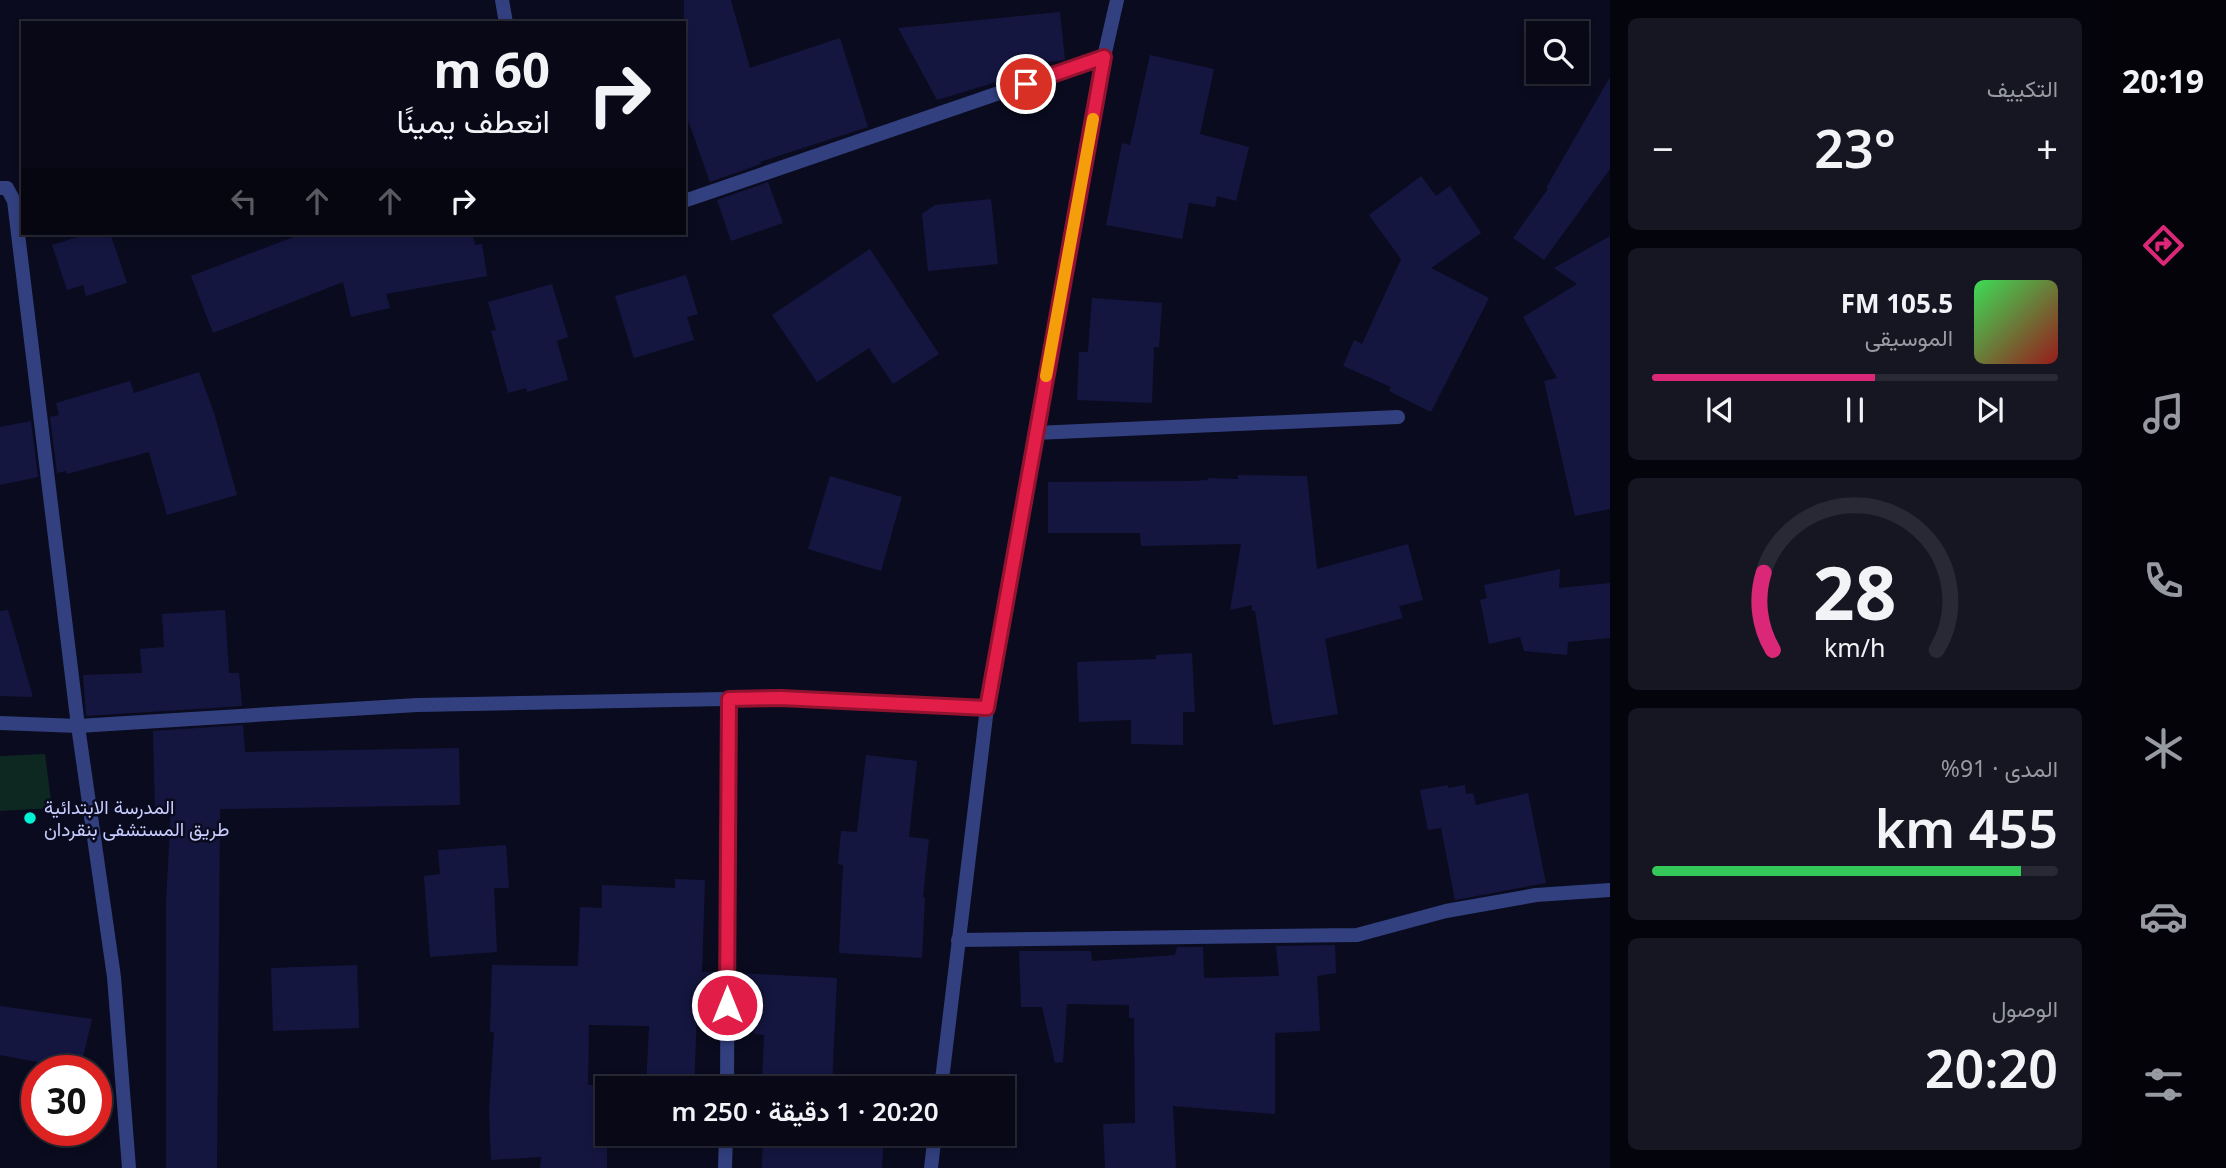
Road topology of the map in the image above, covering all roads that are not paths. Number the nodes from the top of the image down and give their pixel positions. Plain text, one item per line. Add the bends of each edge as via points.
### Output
1 (502, 0) edge
2 (1117, 0) edge
3 (506, 21) edge
4 (1104, 57) junction
5 (0, 188) edge
6 (686, 200) edge
7 (1398, 417) dead end
8 (1035, 433) junction
9 (729, 699) junction
10 (987, 708) junction
11 (0, 723) edge
12 (78, 726) junction
13 (1610, 890) edge
14 (958, 940) junction
15 (726, 1076) edge
16 (942, 1076) edge
17 (725, 1146) edge
18 (934, 1146) edge
19 (129, 1168) edge
20 (724, 1168) edge
21 (931, 1168) edge

1 - 3 street
2 - 4 street
4 - 6 street
4 - 8 street
5 - 12 street via 7,188 14,201
7 - 8 street
8 - 10 street
9 - 10 street
9 - 12 street via 417,705
9 - 15 street
10 - 14 street
11 - 12 street
12 - 19 street via 114,977
13 - 14 street via 1536,895 1458,908 1357,935
14 - 16 street
17 - 20 street
18 - 21 street

